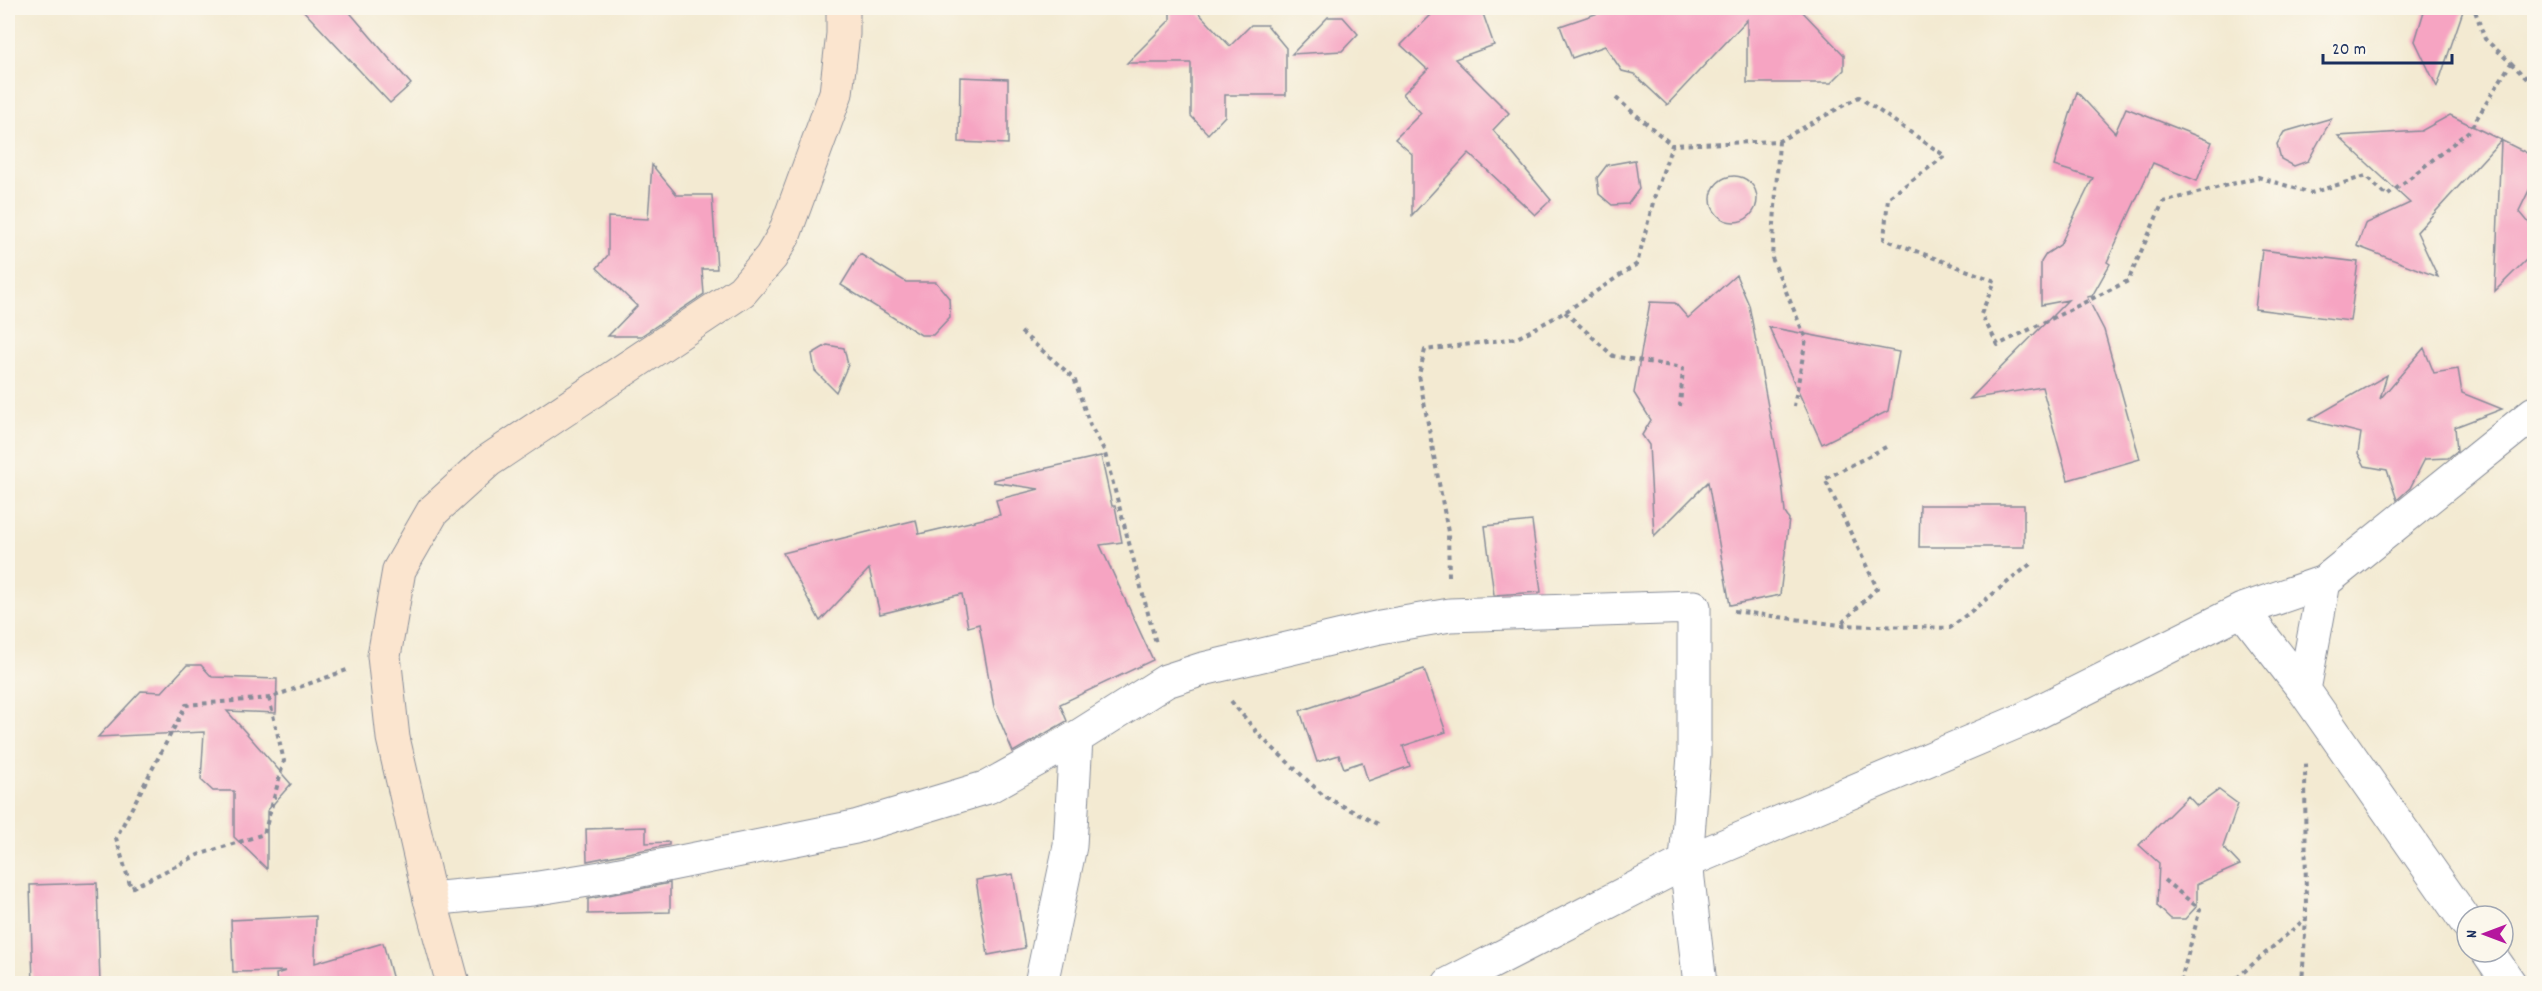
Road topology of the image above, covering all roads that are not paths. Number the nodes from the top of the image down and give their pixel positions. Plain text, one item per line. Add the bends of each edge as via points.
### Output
1 (843, 8) edge
2 (2535, 413) edge
3 (2324, 582) junction
4 (2242, 609) junction
5 (2304, 690) junction
6 (1076, 738) junction
7 (1686, 861) junction
8 (430, 899) junction
9 (2455, 906) edge
10 (2496, 964) edge
11 (453, 984) edge
12 (1041, 984) edge
13 (1449, 984) edge
14 (1700, 984) edge
15 (2510, 984) edge

1 - 8 street via 836,93 784,235 771,257 742,291 488,461 433,512 399,570 384,656 393,738
2 - 3 street
3 - 4 street
3 - 5 street
4 - 5 street
4 - 7 street via 2024,719
5 - 9 street
6 - 7 street via 1166,681 1380,627 1450,615 1694,607 1694,755
6 - 8 street via 988,787 855,827 531,890
6 - 12 street via 1070,846
7 - 13 street
7 - 14 street
8 - 11 street
10 - 15 street

